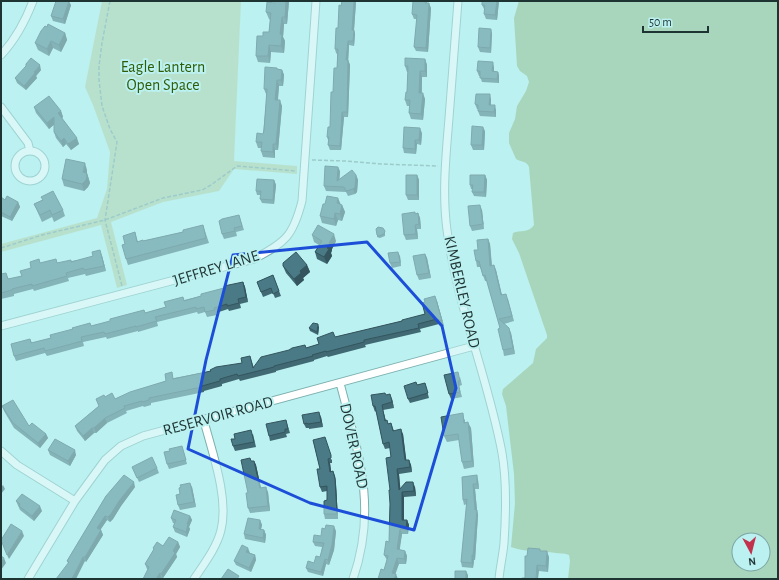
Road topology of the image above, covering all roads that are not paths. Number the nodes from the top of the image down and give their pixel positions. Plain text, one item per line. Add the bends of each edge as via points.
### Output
1 (33, 1) edge
2 (316, 1) edge
3 (458, 1) edge
4 (1, 55) edge
5 (1, 107) edge
6 (30, 151) junction
7 (1, 326) edge
8 (474, 346) junction
9 (340, 383) junction
10 (204, 420) junction
11 (1, 451) edge
12 (75, 501) junction
13 (28, 579) edge
14 (194, 579) edge
15 (353, 579) edge
16 (499, 579) edge

1 - 4 street via 26,20 13,42
2 - 7 street, JEFFREY LANE via 302,201 296,221 288,235 274,248 254,259
3 - 8 street, KIMBERLEY ROAD via 445,194 453,264
5 - 6 street via 28,143
6 - 6 street via 42,156 46,166 42,176 34,181 19,177 15,168 20,155
8 - 9 street, RESERVOIR ROAD
8 - 16 street, KIMBERLEY ROAD via 502,454 505,515
9 - 10 street, RESERVOIR ROAD
9 - 15 street, DOVER ROAD via 360,460 365,495 365,527
10 - 12 street, RESERVOIR ROAD via 143,436 121,446 105,460
10 - 14 street via 221,487 223,508 221,530
11 - 12 street via 17,465
12 - 13 street, RESERVOIR ROAD

